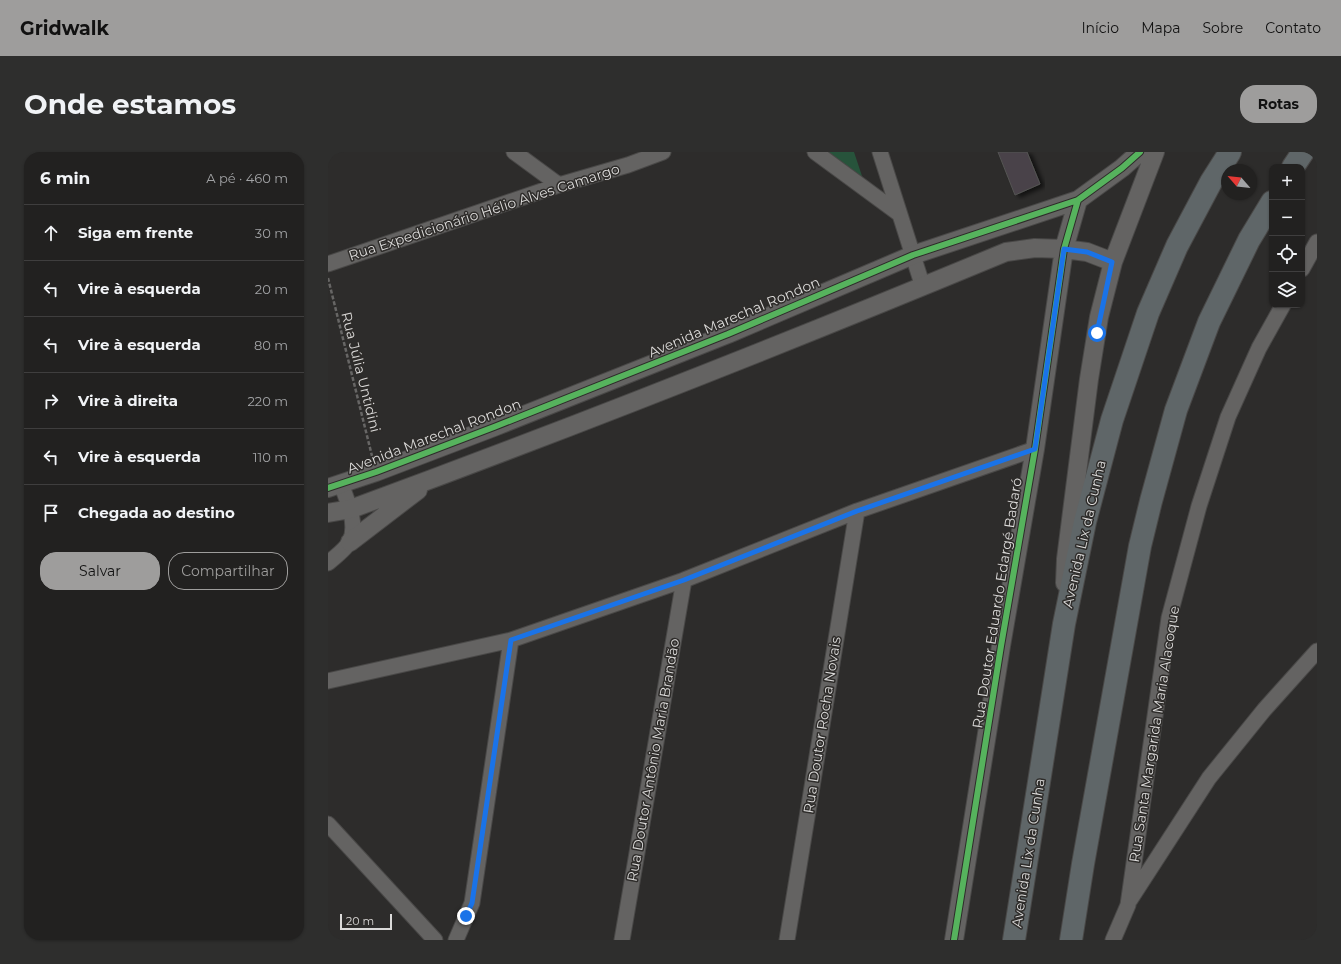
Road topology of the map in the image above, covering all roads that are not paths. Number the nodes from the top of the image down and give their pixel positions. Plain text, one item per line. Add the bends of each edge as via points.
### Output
1 (514, 152) edge
2 (663, 152) edge
3 (815, 152) edge
4 (880, 152) edge
5 (1140, 152) edge
6 (1155, 152) edge
7 (1230, 152) edge
8 (1303, 152) edge
9 (1295, 164) edge
10 (559, 184) junction
11 (1078, 200) junction
12 (1269, 207) edge
13 (898, 213) junction
14 (1317, 244) edge
15 (1064, 249) junction
16 (913, 255) junction
17 (1112, 262) junction
18 (328, 264) edge
19 (1305, 264) edge
20 (923, 287) junction
21 (1281, 308) edge
22 (728, 334) junction
23 (740, 360) junction
24 (494, 427) junction
25 (1035, 449) junction
26 (506, 452) junction
27 (433, 479) junction
28 (335, 486) edge
29 (351, 509) junction
30 (857, 511) junction
31 (328, 513) edge
32 (350, 542) junction
33 (328, 563) edge
34 (684, 580) junction
35 (1064, 624) junction
36 (511, 640) junction
37 (1317, 651) edge
38 (328, 682) edge
39 (330, 830) edge
40 (1128, 905) junction
41 (435, 940) edge
42 (456, 940) edge
43 (622, 940) edge
44 (787, 940) edge
45 (954, 940) edge
46 (1014, 940) edge
47 (1072, 940) edge
48 (1114, 940) edge

1 - 10 street
2 - 10 street, Rua Expedicionário Hélio Alves Camargo via 628,165
3 - 13 street
4 - 13 street
5 - 11 street, Avenida Marechal Rondon
6 - 17 street
7 - 35 highway, Avenida Lix da Cunha via 1177,246 1148,313 1110,427 1085,522
8 - 9 highway
10 - 18 street, Rua Expedicionário Hélio Alves Camargo
11 - 15 street, Rua Doutor Eduardo Edargé Badaró
11 - 16 street, Avenida Marechal Rondon
12 - 47 highway via 1249,240 1209,322 1176,410 1151,501 1140,546 1083,864
13 - 16 street
14 - 19 street
15 - 17 street via 1087,252
15 - 20 street via 1035,248 1006,252
15 - 25 street, Rua Doutor Eduardo Edargé Badaró
16 - 20 street
16 - 22 street, Avenida Marechal Rondon
17 - 35 street via 1099,317 1089,380 1066,559
20 - 23 street
21 - 40 street, Rua Santa Margarida Maria Alacoque via 1259,348 1228,417 1199,506 1169,618
22 - 23 street
22 - 24 street, Avenida Marechal Rondon
23 - 26 street
24 - 26 street
24 - 28 street, Avenida Marechal Rondon
25 - 30 street
25 - 45 street, Rua Doutor Eduardo Edargé Badaró
26 - 27 street
27 - 29 street
27 - 32 street
28 - 29 street
29 - 31 street
29 - 32 street
30 - 34 street
30 - 44 street, Rua Doutor Rocha Novais
32 - 33 street
34 - 36 street
34 - 43 street, Rua Doutor Antônio Maria Brandão
35 - 46 highway, Avenida Lix da Cunha
36 - 38 street
36 - 42 street via 472,903
37 - 40 street via 1264,710 1209,778
39 - 41 street
40 - 48 street, Rua Santa Margarida Maria Alacoque

